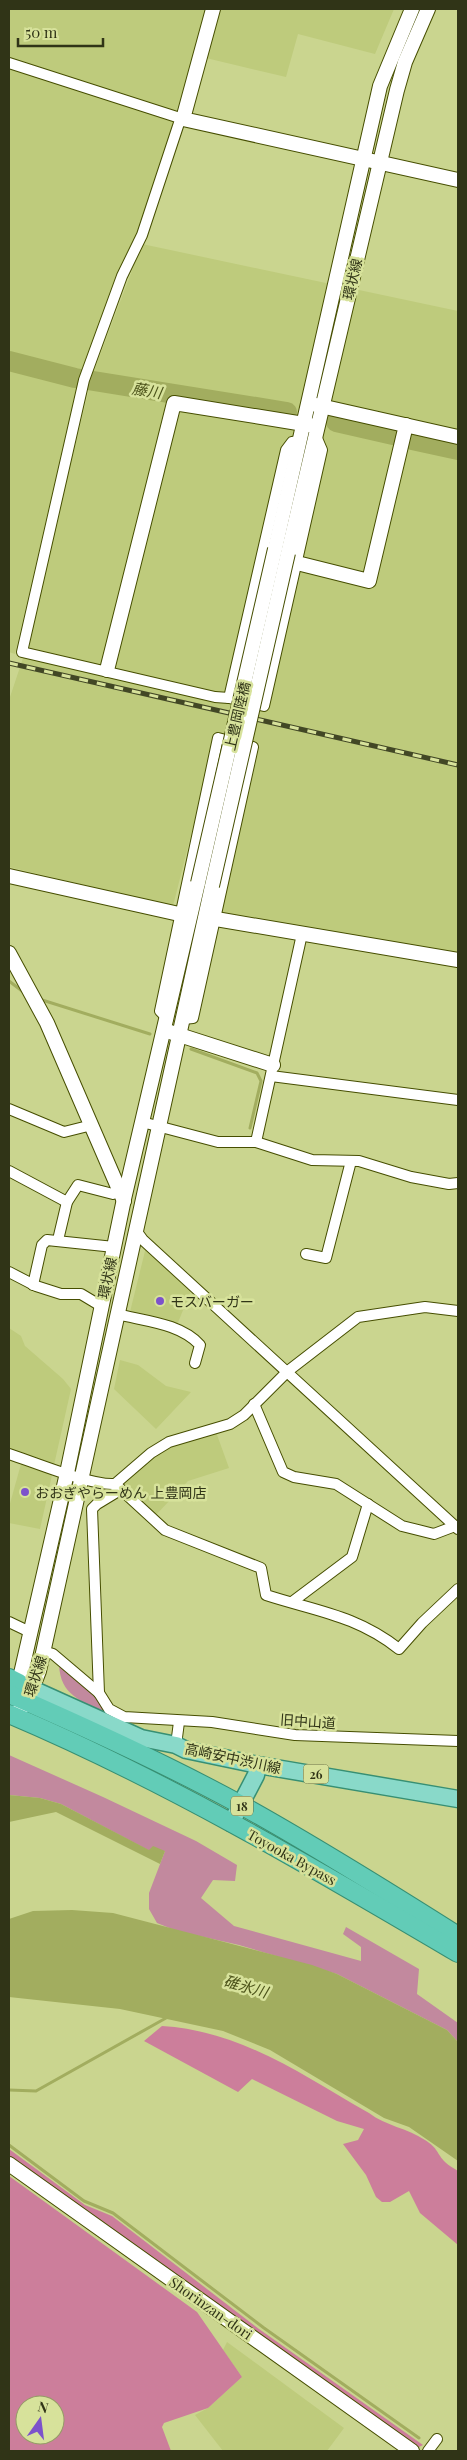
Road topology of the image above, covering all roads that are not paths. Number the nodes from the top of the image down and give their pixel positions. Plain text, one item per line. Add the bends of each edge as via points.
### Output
1 (213, 9) edge
2 (412, 9) edge
3 (428, 9) edge
4 (9, 63) edge
5 (183, 119) junction
6 (363, 159) junction
7 (379, 163) junction
8 (458, 180) edge
9 (308, 403) junction
10 (323, 407) junction
11 (303, 423) junction
12 (406, 425) junction
13 (317, 431) junction
14 (458, 437) edge
15 (281, 553) junction
16 (107, 670) junction
17 (229, 698) junction
18 (9, 876) edge
19 (205, 884) junction
20 (179, 914) junction
21 (216, 919) junction
22 (302, 934) junction
23 (9, 954) edge
24 (458, 960) edge
25 (183, 1018) junction
26 (166, 1025) junction
27 (180, 1035) junction
28 (272, 1071) junction
29 (458, 1100) edge
30 (9, 1109) edge
31 (142, 1122) junction
32 (92, 1124) junction
33 (160, 1127) junction
34 (256, 1142) junction
35 (350, 1161) junction
36 (9, 1171) edge
37 (458, 1183) edge
38 (121, 1193) junction
39 (66, 1202) junction
40 (135, 1229) junction
41 (58, 1240) junction
42 (114, 1247) junction
43 (306, 1254) dead end
44 (9, 1272) edge
45 (33, 1285) junction
46 (101, 1306) junction
47 (458, 1311) edge
48 (117, 1314) junction
49 (195, 1363) dead end
50 (288, 1371) junction
51 (254, 1404) junction
52 (9, 1454) edge
53 (67, 1473) junction
54 (82, 1478) junction
55 (117, 1487) junction
56 (368, 1504) junction
57 (457, 1528) edge
58 (458, 1589) edge
59 (292, 1602) junction
60 (9, 1622) edge
61 (32, 1633) junction
62 (43, 1651) junction
63 (19, 1690) edge
64 (98, 1693) junction
65 (11, 1716) edge
66 (179, 1722) junction
67 (458, 1741) edge
68 (176, 1745) junction
69 (258, 1765) junction
70 (458, 1798) edge
71 (240, 1805) junction
72 (231, 1823) junction
73 (458, 1936) edge
74 (458, 1953) edge
75 (9, 2164) edge
76 (437, 2439) dead end
77 (412, 2451) edge
78 (428, 2451) edge

1 - 5 street
2 - 6 street, 環状線 via 380,86
3 - 7 street, 環状線 via 405,62
4 - 5 street
5 - 6 street
5 - 16 street via 84,380 22,652
6 - 7 street
6 - 9 street, 環状線
7 - 8 street
7 - 10 street, 環状線
9 - 10 street
9 - 11 street, 環状線
10 - 12 street
10 - 13 street, 環状線
11 - 13 street
11 - 15 street, 環状線
11 - 16 street via 174,403
12 - 14 street
12 - 15 street via 369,581
13 - 15 street, 環状線
15 - 17 street
15 - 17 street via 264,706
15 - 19 street, 上豊岡陸橋, bridge
16 - 17 street
18 - 20 street
19 - 25 street, 環状線
19 - 26 street, 環状線
20 - 21 street via 218,738 253,747
20 - 26 street via 160,1010
21 - 22 street
21 - 25 street via 193,1018
22 - 24 street
22 - 28 street
23 - 32 street via 47,1023
25 - 27 street, 環状線
26 - 27 street
26 - 31 street, 環状線
27 - 28 street
27 - 33 street, 環状線
28 - 29 street
28 - 34 street
30 - 32 street via 64,1132
31 - 33 street
31 - 38 street, 環状線
32 - 38 street
33 - 34 street via 218,1142
33 - 40 street, 環状線
34 - 35 street via 312,1160
35 - 37 street via 411,1177
35 - 43 street via 326,1258
36 - 39 street
38 - 39 street via 113,1194 78,1184
38 - 40 street
38 - 42 street, 環状線
39 - 41 street
40 - 48 street, 環状線
40 - 50 street via 143,1240
41 - 42 street
41 - 45 street via 47,1240 42,1245
42 - 46 street, 環状線
44 - 45 street
45 - 46 street via 61,1294 81,1294
46 - 53 street, 環状線
47 - 50 street via 425,1307 358,1317
48 - 49 street via 185,1333 200,1345
48 - 54 street, 環状線
50 - 51 street
50 - 57 street
51 - 55 street via 230,1424 169,1442 151,1453
51 - 56 street via 283,1472 336,1484
52 - 53 street
53 - 54 street
53 - 61 street, 環状線
54 - 55 street
54 - 62 street, 環状線
55 - 59 street via 165,1530 261,1568 266,1595
55 - 64 street via 92,1509
56 - 57 street via 402,1526 434,1534
56 - 59 street via 352,1557
58 - 59 street via 399,1650 388,1640 337,1614
60 - 61 street
61 - 63 street, 環状線
62 - 63 street, 環状線
62 - 64 street, 旧中山道 via 53,1654
63 - 65 street, 環状線
63 - 68 main road, 高崎安中渋川線 / 26 via 141,1738
63 - 71 highway, Toyooka Bypass / 18
64 - 66 street, 旧中山道 via 109,1709 124,1717
65 - 72 highway, Toyooka Bypass / 18 via 154,1782
66 - 67 street, 旧中山道 via 212,1722 295,1735
66 - 68 street
68 - 69 main road, 高崎安中渋川線 / 26
69 - 70 main road, 高崎安中渋川線 / 26
69 - 71 main road
71 - 72 main road
71 - 73 highway, Toyooka Bypass / 18
72 - 74 highway, Toyooka Bypass / 18
75 - 77 street, Shorinzan-dori
76 - 78 street

